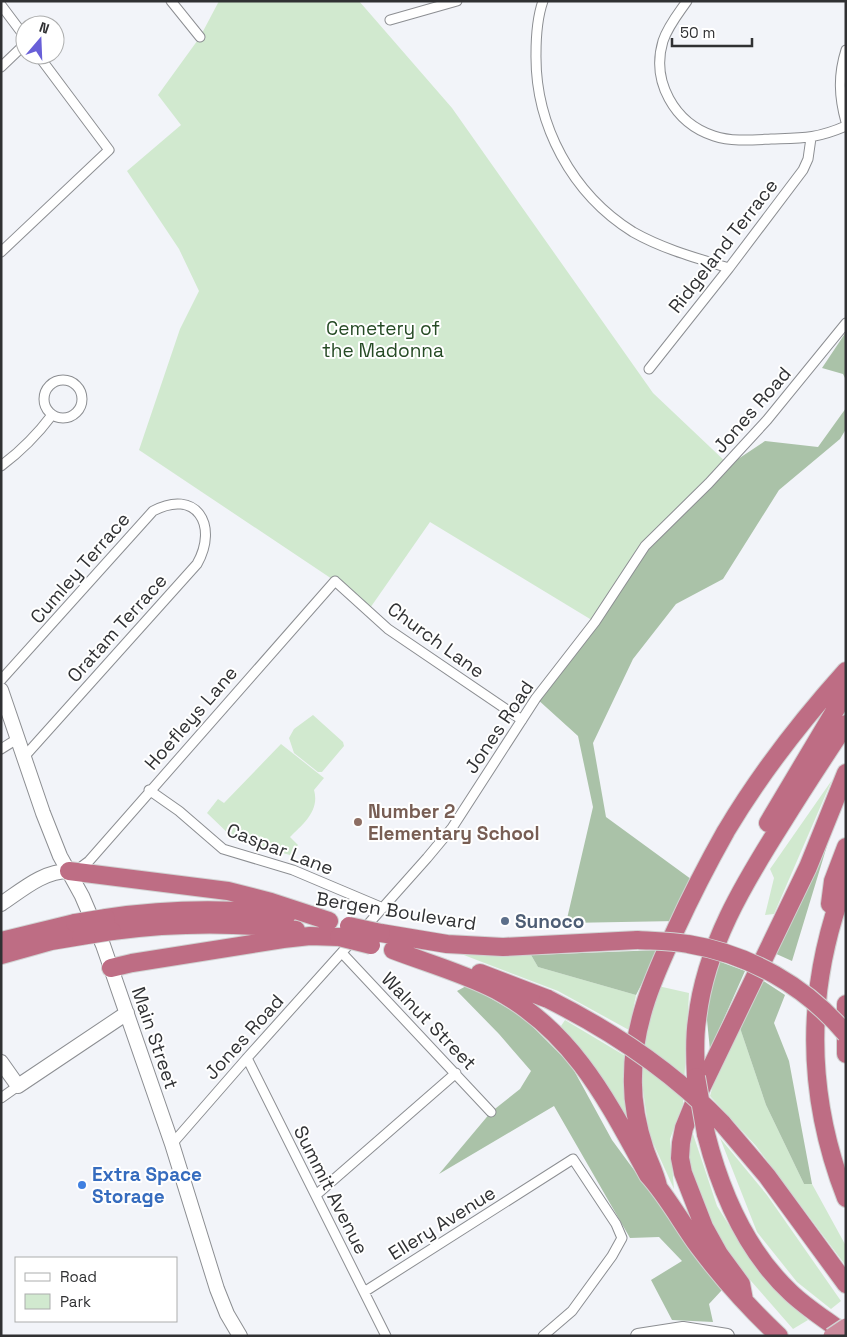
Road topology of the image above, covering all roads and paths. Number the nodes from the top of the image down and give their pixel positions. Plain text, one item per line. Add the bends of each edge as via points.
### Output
1 (171, 1) edge
2 (457, 1) edge
3 (543, 1) edge
4 (686, 1) edge
5 (1, 5) edge
6 (390, 20) dead end
7 (15, 24) edge
8 (200, 37) dead end
9 (846, 50) edge
10 (15, 54) edge
11 (45, 65) edge
12 (1, 67) edge
13 (846, 122) edge
14 (846, 126) edge
15 (811, 138) junction
16 (1, 252) edge
17 (729, 268) junction
18 (846, 323) edge
19 (649, 369) dead end
20 (52, 415) junction
21 (1, 466) edge
22 (196, 510) joint
23 (335, 581) joint
24 (846, 671) edge
25 (1, 680) edge
26 (1, 690) edge
27 (846, 692) edge
28 (522, 720) junction
29 (846, 724) edge
30 (17, 739) junction
31 (1, 749) edge
32 (24, 757) junction
33 (846, 773) edge
34 (149, 790) junction
35 (846, 848) edge
36 (68, 871) junction
37 (846, 881) edge
38 (1, 904) edge
39 (383, 908) junction
40 (329, 921) junction
41 (109, 924) junction
42 (78, 929) junction
43 (343, 939) junction
44 (376, 939) junction
45 (1, 941) edge
46 (824, 949) junction
47 (393, 950) junction
48 (1, 955) edge
49 (111, 968) junction
50 (706, 975) junction
51 (780, 978) junction
52 (846, 1004) edge
53 (127, 1013) junction
54 (846, 1019) edge
55 (846, 1034) edge
56 (846, 1054) edge
57 (247, 1058) junction
58 (1, 1062) edge
59 (456, 1073) junction
60 (18, 1086) junction
61 (1, 1098) edge
62 (492, 1112) dead end
63 (172, 1144) junction
64 (658, 1186) junction
65 (316, 1195) junction
66 (846, 1198) edge
67 (846, 1284) edge
68 (364, 1292) junction
69 (744, 1300) junction
70 (846, 1326) edge
71 (685, 1333) edge
72 (846, 1335) edge
73 (240, 1336) edge
74 (386, 1336) edge
75 (543, 1336) edge
76 (638, 1336) edge
77 (727, 1336) edge
78 (779, 1336) edge
79 (831, 1336) edge

1 - 8 street
2 - 6 street
3 - 17 street via 536,44 538,90 549,131 571,172 599,205 633,231 672,250
4 - 15 street via 669,27 660,60 666,94 682,117 703,132 730,140
5 - 7 street
9 - 13 street via 841,65 840,95
10 - 12 street
11 - 16 street via 109,150
14 - 15 street
15 - 17 street, Ridgeland Terrace via 803,170
17 - 19 street, Ridgeland Terrace
18 - 28 street, Jones Road via 767,420 645,546 595,622
20 - 20 street via 64,418 79,410 81,393 74,383 55,382 46,391 45,404
20 - 21 street via 20,452
22 - 25 street, Cumley Terrace via 179,504 153,511
22 - 32 street, Oratam Terrace via 205,523 207,533 197,564
23 - 28 street, Church Lane via 388,629
23 - 34 street, Hoefleys Lane
24 - 64 highway via 786,744 726,831 684,911 648,995 635,1042 633,1089 638,1127
26 - 30 main road, Main Street
27 - 50 highway via 726,896 713,928
28 - 39 street, Jones Road via 452,828
29 - 50 highway via 744,886 722,931
30 - 31 street
30 - 32 main road, Main Street
32 - 36 main road, Main Street
33 - 69 highway via 811,860 695,1101 682,1136 681,1166 688,1191 711,1241 740,1284
34 - 36 street, Hoefleys Lane via 86,864
34 - 39 street, Caspar Lane via 223,849 293,870
35 - 46 highway via 833,880
36 - 38 main road via 45,876
36 - 40 highway via 228,892 272,902
36 - 49 main road, Main Street via 97,929
37 - 46 highway
39 - 43 street, Jones Road
40 - 41 highway, Bergen Boulevard via 228,910 168,911
40 - 43 highway, Bergen Boulevard
41 - 42 highway, Bergen Boulevard, bridge
41 - 43 highway, Bergen Boulevard via 288,929
42 - 45 highway, Bergen Boulevard
42 - 48 highway, Bergen Boulevard
43 - 44 highway, Bergen Boulevard, bridge
43 - 49 highway via 310,936 272,940
43 - 57 street, Jones Road
43 - 59 street, Walnut Street
44 - 47 highway, Bergen Boulevard
44 - 51 highway, Bergen Boulevard, bridge via 504,948 638,940 676,942 711,948 743,959
46 - 66 highway via 815,1006 818,1094 827,1142
47 - 64 highway via 486,986 517,1003 546,1025 596,1082 648,1176
47 - 67 highway, bridge via 477,972 548,999 616,1037 664,1071 736,1138
49 - 53 main road, Main Street
50 - 72 highway, bridge via 697,1020 696,1077 706,1134 727,1199 754,1250 777,1280
51 - 54 highway, bridge via 817,994
51 - 55 highway, bridge via 813,1001
52 - 56 highway
53 - 60 main road
53 - 63 main road, Main Street
57 - 63 street, Jones Road
57 - 65 street, Summit Avenue
58 - 60 main road
59 - 62 street, Walnut Street
59 - 65 street
60 - 61 street
63 - 73 main road, Main Street via 217,1289
64 - 69 highway via 700,1248
65 - 68 street, Summit Avenue
68 - 74 street, Summit Avenue
68 - 75 street, Ellery Avenue via 573,1159 620,1232 621,1240 572,1311
69 - 78 highway
70 - 79 highway, bridge
71 - 76 main road
71 - 77 main road

